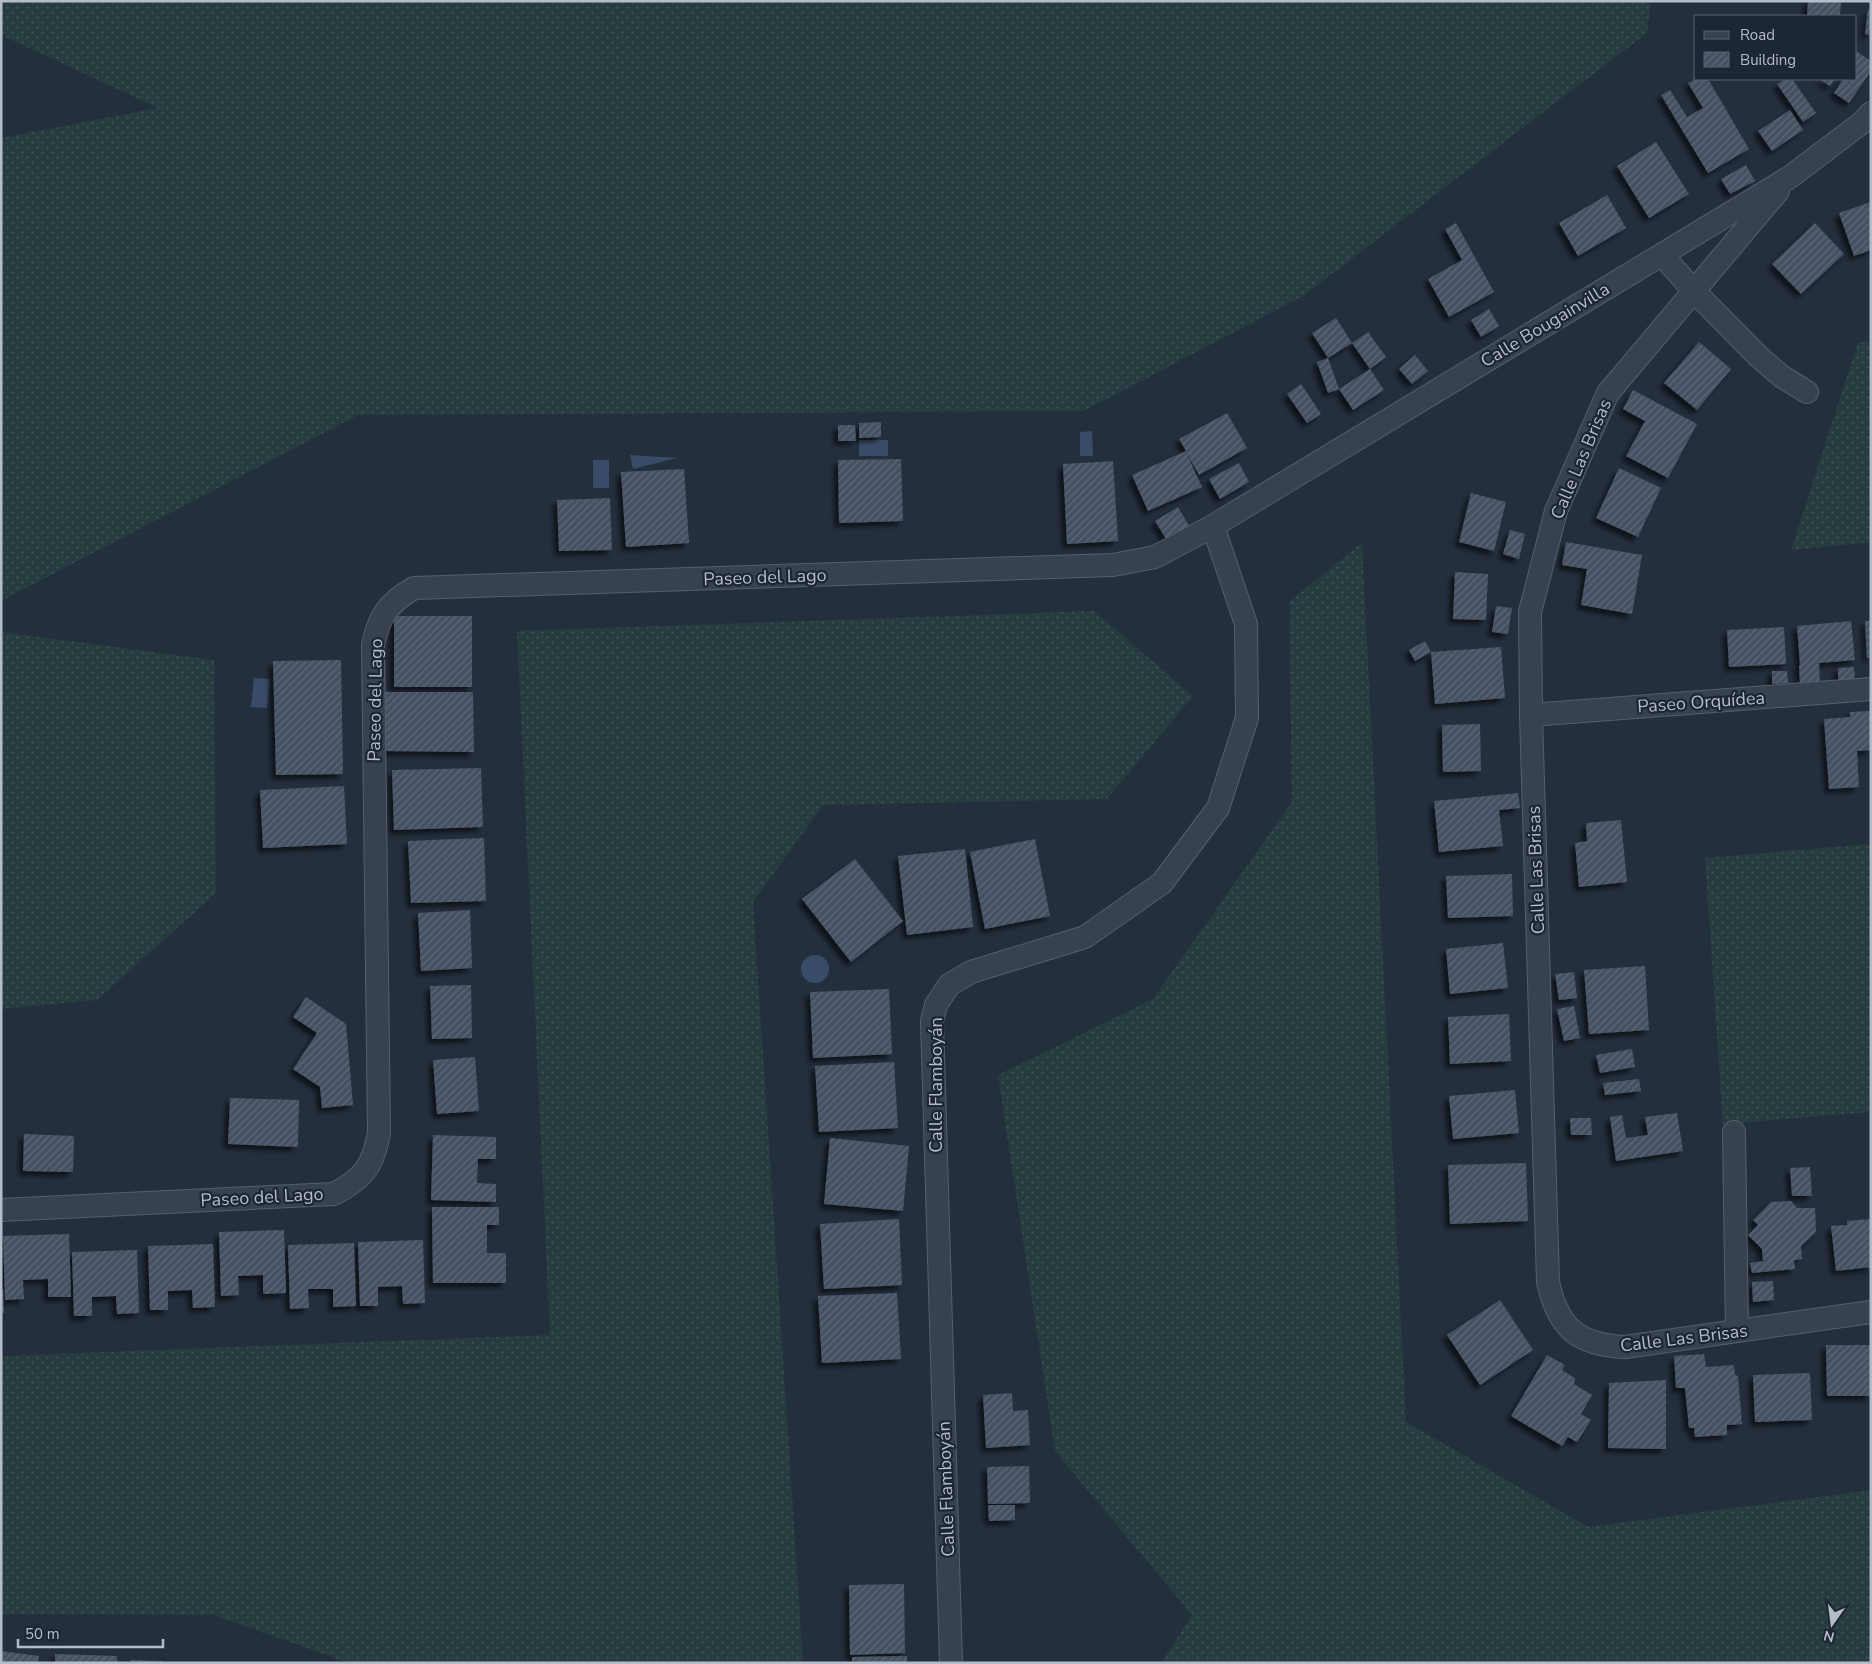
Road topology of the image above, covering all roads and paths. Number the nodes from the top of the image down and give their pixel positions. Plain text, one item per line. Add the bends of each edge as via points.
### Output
1 (1871, 113) edge
2 (1790, 177) junction
3 (1662, 254) junction
4 (1694, 291) junction
5 (1807, 392) dead end
6 (1213, 526) junction
7 (1871, 689) edge
8 (1530, 715) junction
9 (1734, 1132) dead end
10 (1, 1210) edge
11 (1871, 1312) edge
12 (1737, 1331) junction
13 (951, 1663) edge

1 - 2 street, Calle Bougainvilla
2 - 3 street, Calle Bougainvilla
2 - 4 street, Calle Las Brisas
3 - 4 street
3 - 6 street, Calle Bougainvilla
4 - 5 street via 1759,357
4 - 8 street, Calle Las Brisas via 1608,393 1556,511 1530,612
6 - 10 street, Paseo del Lago via 1155,557 1113,565 414,588 385,611 376,627 373,645 379,1133 375,1152 366,1170 352,1184 334,1194
6 - 13 street, Calle Flamboyán via 1246,624 1247,718 1218,808 1162,883 1085,936 971,972 949,985 936,1005 932,1021
7 - 8 street, Paseo Orquídea
8 - 12 street, Calle Las Brisas via 1548,1282 1552,1304 1564,1323 1581,1338 1602,1346 1625,1347
9 - 12 street
11 - 12 street, Calle Las Brisas

